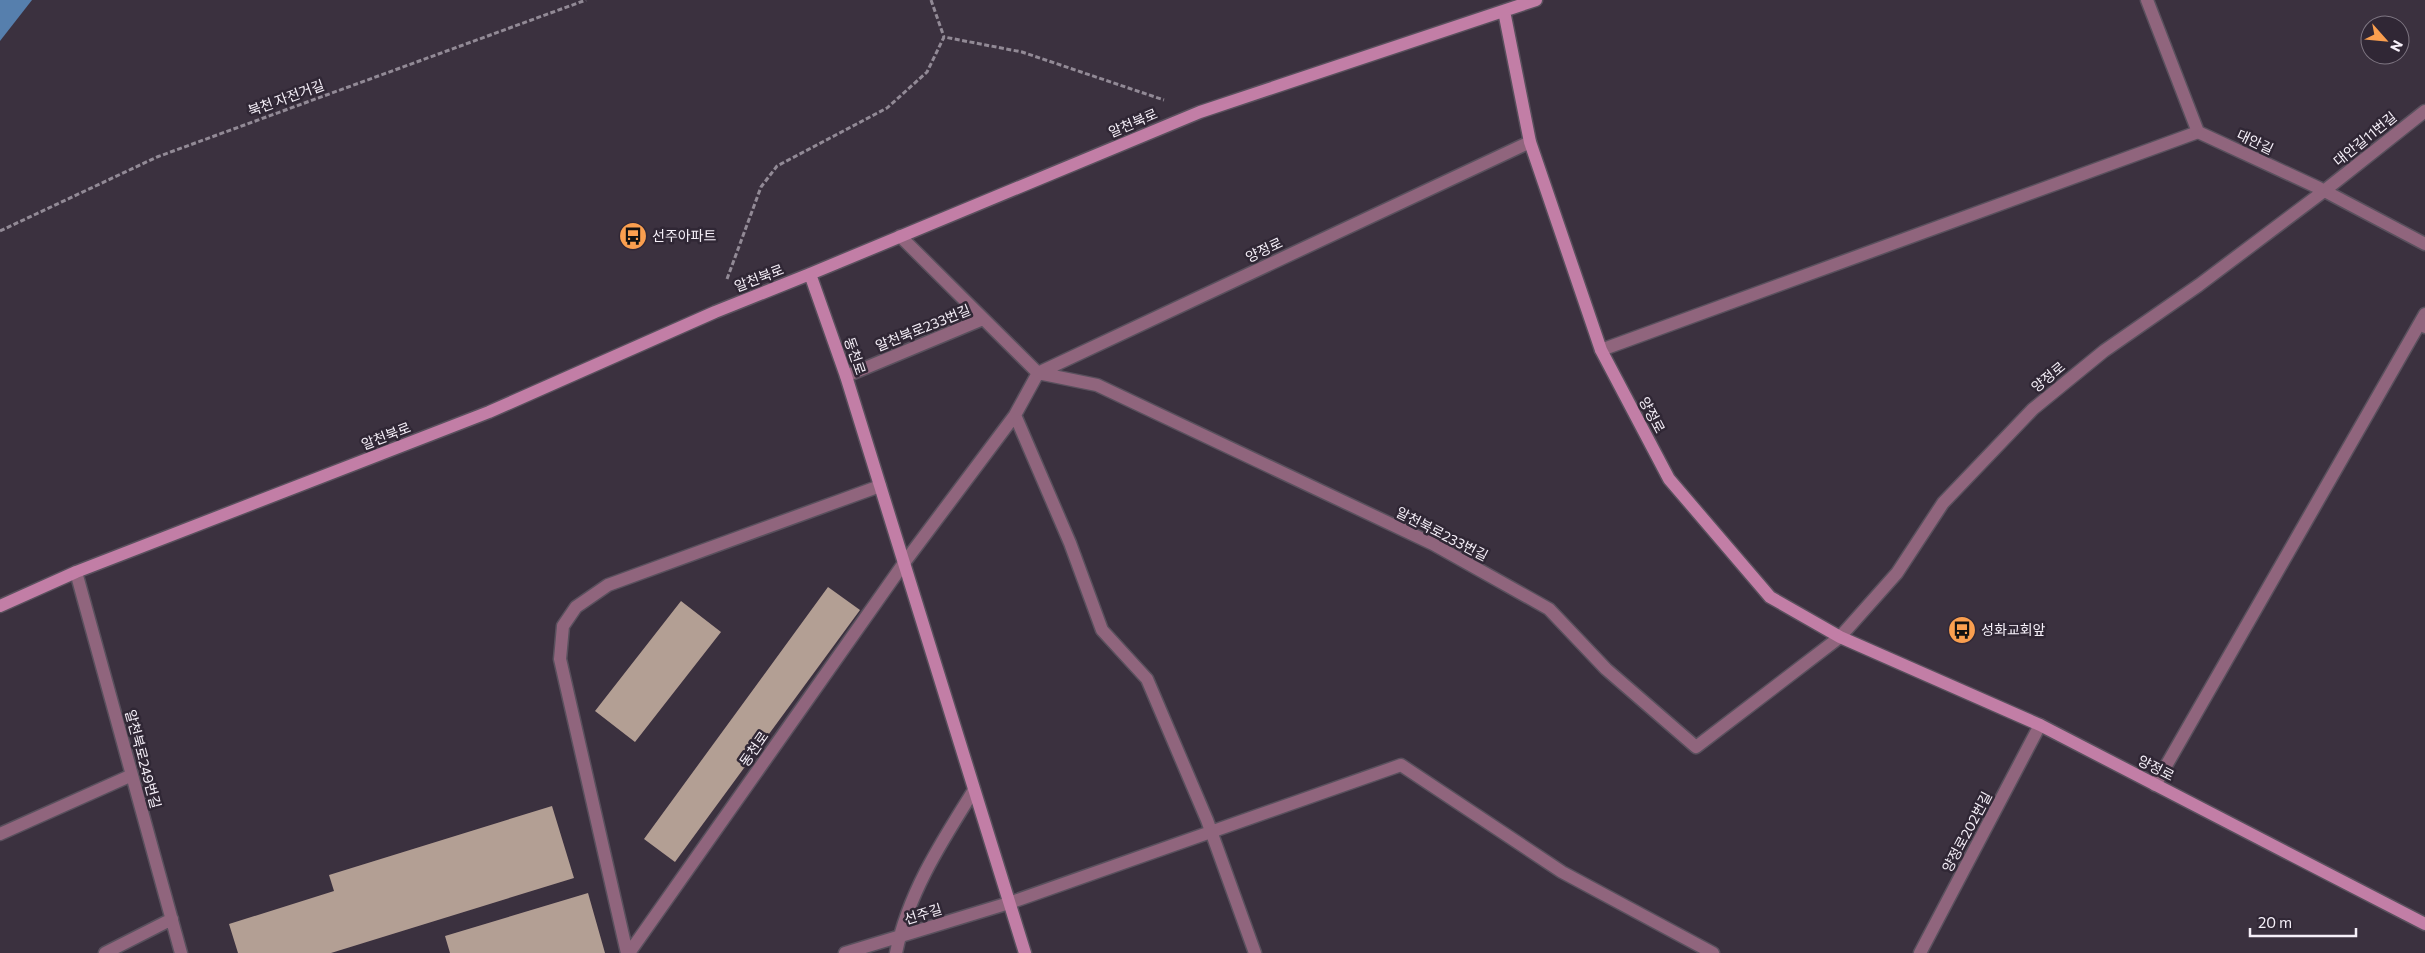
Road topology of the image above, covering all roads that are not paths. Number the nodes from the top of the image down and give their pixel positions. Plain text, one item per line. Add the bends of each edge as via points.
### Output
1 (1536, 0) edge
2 (2147, 0) edge
3 (1504, 11) junction
4 (2425, 111) edge
5 (2198, 132) junction
6 (1530, 142) junction
7 (2324, 191) junction
8 (900, 236) junction
9 (2425, 244) edge
10 (810, 274) junction
11 (983, 319) junction
12 (2424, 321) edge
13 (1601, 350) junction
14 (1038, 373) junction
15 (846, 376) junction
16 (1015, 415) junction
17 (880, 486) junction
18 (904, 563) junction
19 (76, 572) junction
20 (0, 606) edge
21 (1840, 637) junction
22 (2040, 725) junction
23 (132, 775) junction
24 (2155, 785) junction
25 (974, 790) junction
26 (1212, 833) junction
27 (0, 834) edge
28 (1009, 902) junction
29 (172, 919) junction
30 (2425, 924) edge
31 (899, 936) junction
32 (105, 953) edge
33 (181, 953) edge
34 (628, 953) edge
35 (845, 953) edge
36 (896, 953) edge
37 (1025, 953) edge
38 (1255, 953) edge
39 (1713, 953) edge
40 (1920, 953) edge

1 - 3 street, 알천북로
2 - 5 street
3 - 6 street, 양정로
3 - 8 street, 알천북로 via 1200,112
4 - 7 street, 대안길11번길
5 - 7 street, 대안길
5 - 13 street
6 - 13 street, 양정로
6 - 14 street, 양정로
7 - 9 street, 대안길
7 - 21 street, 양정로 via 2104,351 2033,409 1943,503 1897,573
8 - 10 street, 알천북로
8 - 11 street, 알천북로233번길
10 - 15 street, 동천로
10 - 19 street, 알천북로 via 715,312 490,412
11 - 14 street, 알천북로233번길
11 - 15 street, 알천북로233번길
12 - 24 street
13 - 21 street, 양정로 via 1669,478 1770,596
14 - 16 street, 동천로
14 - 21 street, 알천북로233번길 via 1097,385 1433,544 1549,609 1606,669 1696,747
15 - 17 street, 동천로
16 - 18 street, 동천로
16 - 26 street via 1070,543 1102,630 1147,678
17 - 18 street, 동천로
17 - 34 street via 608,585 576,607 564,626 560,659
18 - 25 street, 동천로
18 - 34 street, 동천로
19 - 20 street, 알천북로
19 - 23 street, 알천북로249번길
21 - 22 street, 양정로
22 - 24 street, 양정로
22 - 40 street, 양정로202번길
23 - 27 street
23 - 29 street, 알천북로249번길
24 - 30 street, 양정로
25 - 28 street, 동천로
25 - 31 street via 932,855
26 - 28 street, 선주길
26 - 38 street
26 - 39 street, 선주길 via 1402,766 1562,872
28 - 31 street, 선주길
28 - 37 street, 동천로
29 - 32 street
29 - 33 street, 알천북로249번길
31 - 35 street, 선주길
31 - 36 street

